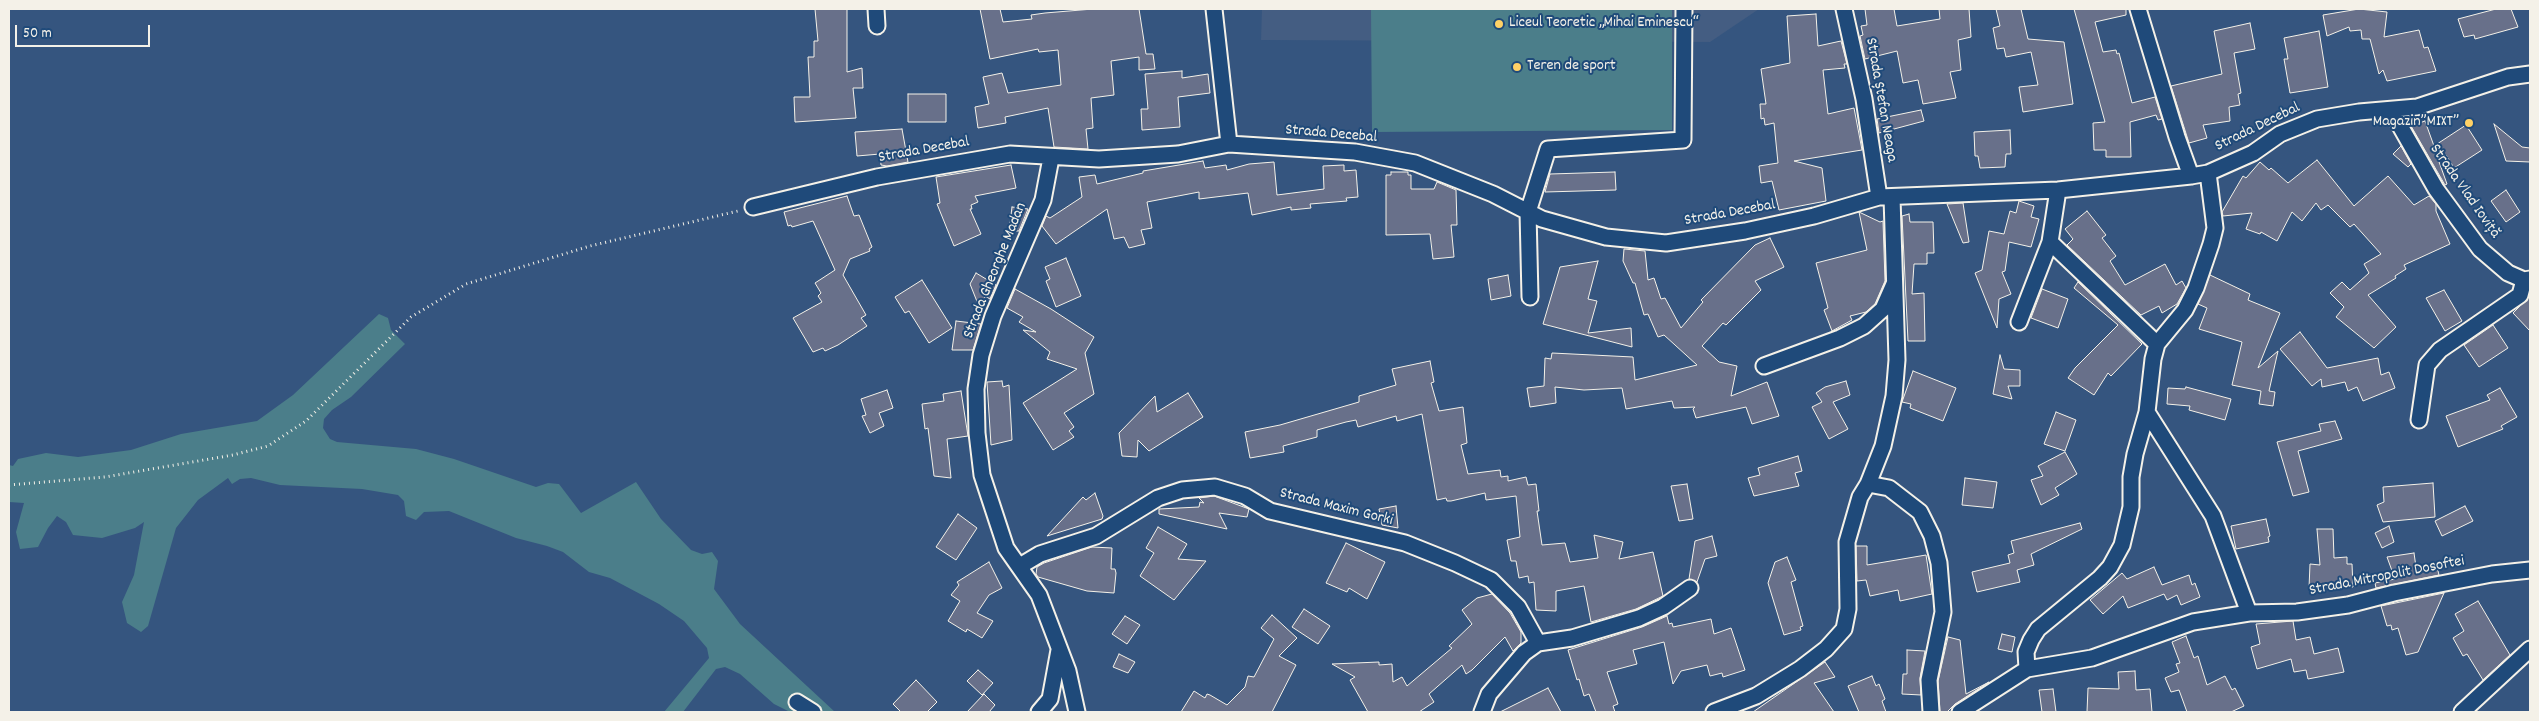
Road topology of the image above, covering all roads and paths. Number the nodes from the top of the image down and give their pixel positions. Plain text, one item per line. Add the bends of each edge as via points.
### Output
1 (876, 9) edge
2 (1214, 9) edge
3 (1684, 9) edge
4 (1844, 9) edge
5 (2138, 9) edge
6 (877, 26) dead end
7 (2530, 74) edge
8 (2391, 110) junction
9 (1229, 144) junction
10 (1050, 158) junction
11 (2208, 172) junction
12 (2191, 176) junction
13 (2058, 190) junction
14 (1885, 197) junction
15 (753, 207) joint
16 (1528, 212) junction
17 (2050, 242) junction
18 (1895, 280) junction
19 (2527, 280) edge
20 (1530, 297) dead end
21 (2019, 322) dead end
22 (2157, 344) junction
23 (1764, 366) dead end
24 (2147, 412) junction
25 (2420, 420) dead end
26 (9, 484) edge
27 (1868, 484) junction
28 (1020, 566) junction
29 (2530, 570) edge
30 (1690, 588) dead end
31 (2249, 613) junction
32 (1538, 643) junction
33 (1059, 649) junction
34 (2530, 649) edge
35 (2027, 669) junction
36 (797, 702) dead end
37 (813, 712) edge
38 (1039, 712) edge
39 (1077, 712) edge
40 (1482, 712) edge
41 (1714, 712) edge
42 (1931, 712) edge
43 (1960, 712) edge
44 (2462, 712) edge

1 - 6 street
2 - 9 street
3 - 16 street via 1683,140 1548,149
4 - 14 street, Strada Ștefan Neaga
5 - 12 street
7 - 8 street, Strada Decebal via 2508,77 2417,107
8 - 11 street, Strada Decebal via 2317,119 2280,134 2253,153
8 - 19 street, Strada Vlad Ioviță via 2436,189 2480,249 2508,273
9 - 10 street, Strada Decebal via 1178,154 1099,160
9 - 16 street, Strada Decebal via 1355,152 1415,163
10 - 15 street, Strada Decebal via 1010,154 959,162 877,176
10 - 28 street, Strada Gheorghe Madan via 1043,200 993,316 981,355 976,389 982,475 1006,548
11 - 12 street, Strada Decebal
11 - 22 street via 2214,228 2211,244 2185,310
12 - 13 street, Strada Decebal
13 - 14 street, Strada Decebal
13 - 17 street
14 - 16 street, Strada Decebal via 1745,231 1666,243 1606,237
14 - 18 street
15 - 26 path via 590,246 466,284 411,317 306,422 268,446 105,477
16 - 20 street
17 - 21 street
17 - 22 street
18 - 23 street via 1883,309 1864,326
18 - 27 street via 1898,360 1894,396 1883,446
19 - 25 street, Strada Vlad Ioviță via 2520,295 2448,344 2427,365
22 - 24 street via 2152,358
24 - 31 street via 2213,516
24 - 35 street via 2131,477 2131,506 2122,545 2100,578 2038,629 2026,652
27 - 41 street via 1860,497 1847,542 1848,609 1844,628 1800,670 1756,696
27 - 42 street via 1889,488 1920,512 1932,536 1939,563 1943,612 1929,680
28 - 32 street, Strada Maxim Gorki via 1040,554 1096,536 1158,498 1182,490 1215,487 1245,496 1270,511 1405,543 1491,580 1518,607
28 - 33 street, Strada Gheorghe Madan via 1039,596
29 - 31 street, Strada Mitropolit Dosoftei via 2492,574 2348,605 2297,612
30 - 32 street via 1663,608 1639,618 1572,638
31 - 35 street, Strada Mitropolit Dosoftei via 2193,622 2092,658
32 - 40 street via 1524,653 1494,687
33 - 38 street via 1050,699
33 - 39 street, Strada Gheorghe Madan via 1068,671
34 - 44 street
35 - 43 street, Strada Mitropolit Dosoftei
36 - 37 street

